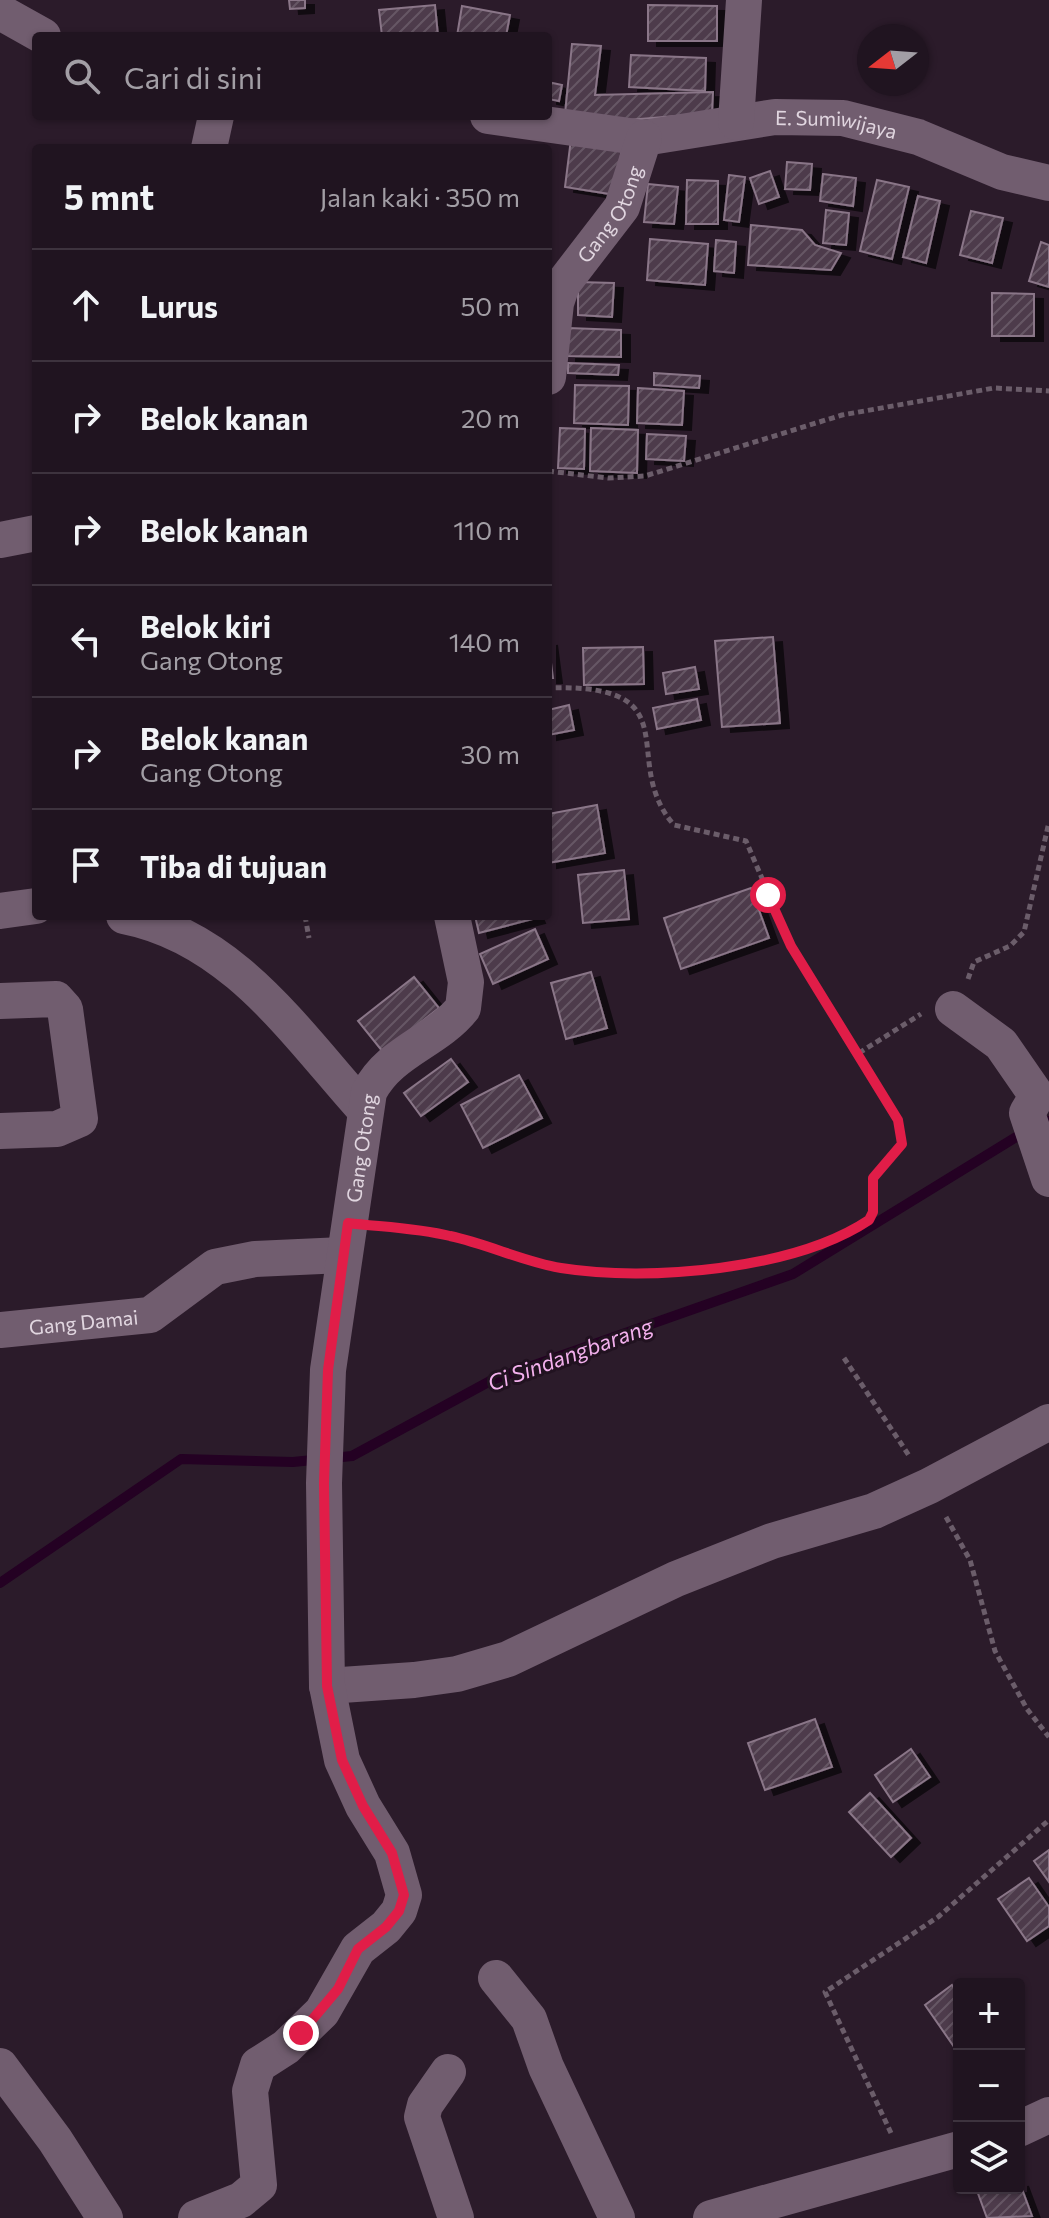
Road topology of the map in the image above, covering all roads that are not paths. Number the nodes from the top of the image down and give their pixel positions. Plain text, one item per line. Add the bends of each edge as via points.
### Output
1 (744, 0) edge
2 (0, 12) edge
3 (36, 32) edge
4 (215, 120) edge
5 (516, 120) edge
6 (736, 122) junction
7 (644, 138) junction
8 (210, 144) edge
9 (1049, 183) edge
10 (552, 340) edge
11 (32, 534) edge
12 (0, 540) edge
13 (32, 907) edge
14 (0, 911) edge
15 (146, 920) edge
16 (453, 920) edge
17 (0, 1001) edge
18 (953, 1009) road end
19 (364, 1109) junction
20 (0, 1131) edge
21 (1048, 1176) edge
22 (346, 1239) junction
23 (0, 1330) edge
24 (1049, 1422) edge
25 (327, 1686) junction
26 (496, 1978) dead end
27 (0, 2066) edge
28 (448, 2072) dead end
29 (1049, 2115) edge
30 (1025, 2126) edge
31 (953, 2151) edge
32 (105, 2218) edge
33 (196, 2218) edge
34 (456, 2218) edge
35 (617, 2218) edge
36 (711, 2218) edge

1 - 6 street
2 - 3 street
4 - 8 street
5 - 7 street, E. Sumiwijaya
6 - 7 street, E. Sumiwijaya
6 - 9 street, E. Sumiwijaya via 805,115 877,124 1002,172
7 - 10 street, Gang Otong via 622,207 562,285
11 - 12 street
13 - 14 street
15 - 19 street via 188,935 242,972
16 - 19 street, Gang Otong via 466,982 463,1008 378,1075
17 - 20 street via 56,999 65,1009 80,1119 57,1129
18 - 21 street via 1010,1055 1037,1096 1030,1104 1029,1122
19 - 22 street, Gang Otong
22 - 23 street, Gang Damai via 215,1267 150,1315
22 - 25 street, Gang Otong via 328,1370
24 - 25 street via 874,1511 772,1541 690,1573 508,1659 457,1674
25 - 33 street, Gang Otong via 342,1760 392,1853 404,1895 386,1927 358,1949 322,2012 258,2065 250,2091 259,2185 251,2195
26 - 35 street via 529,2019
27 - 32 street
28 - 34 street via 422,2117
29 - 30 street
31 - 36 street

